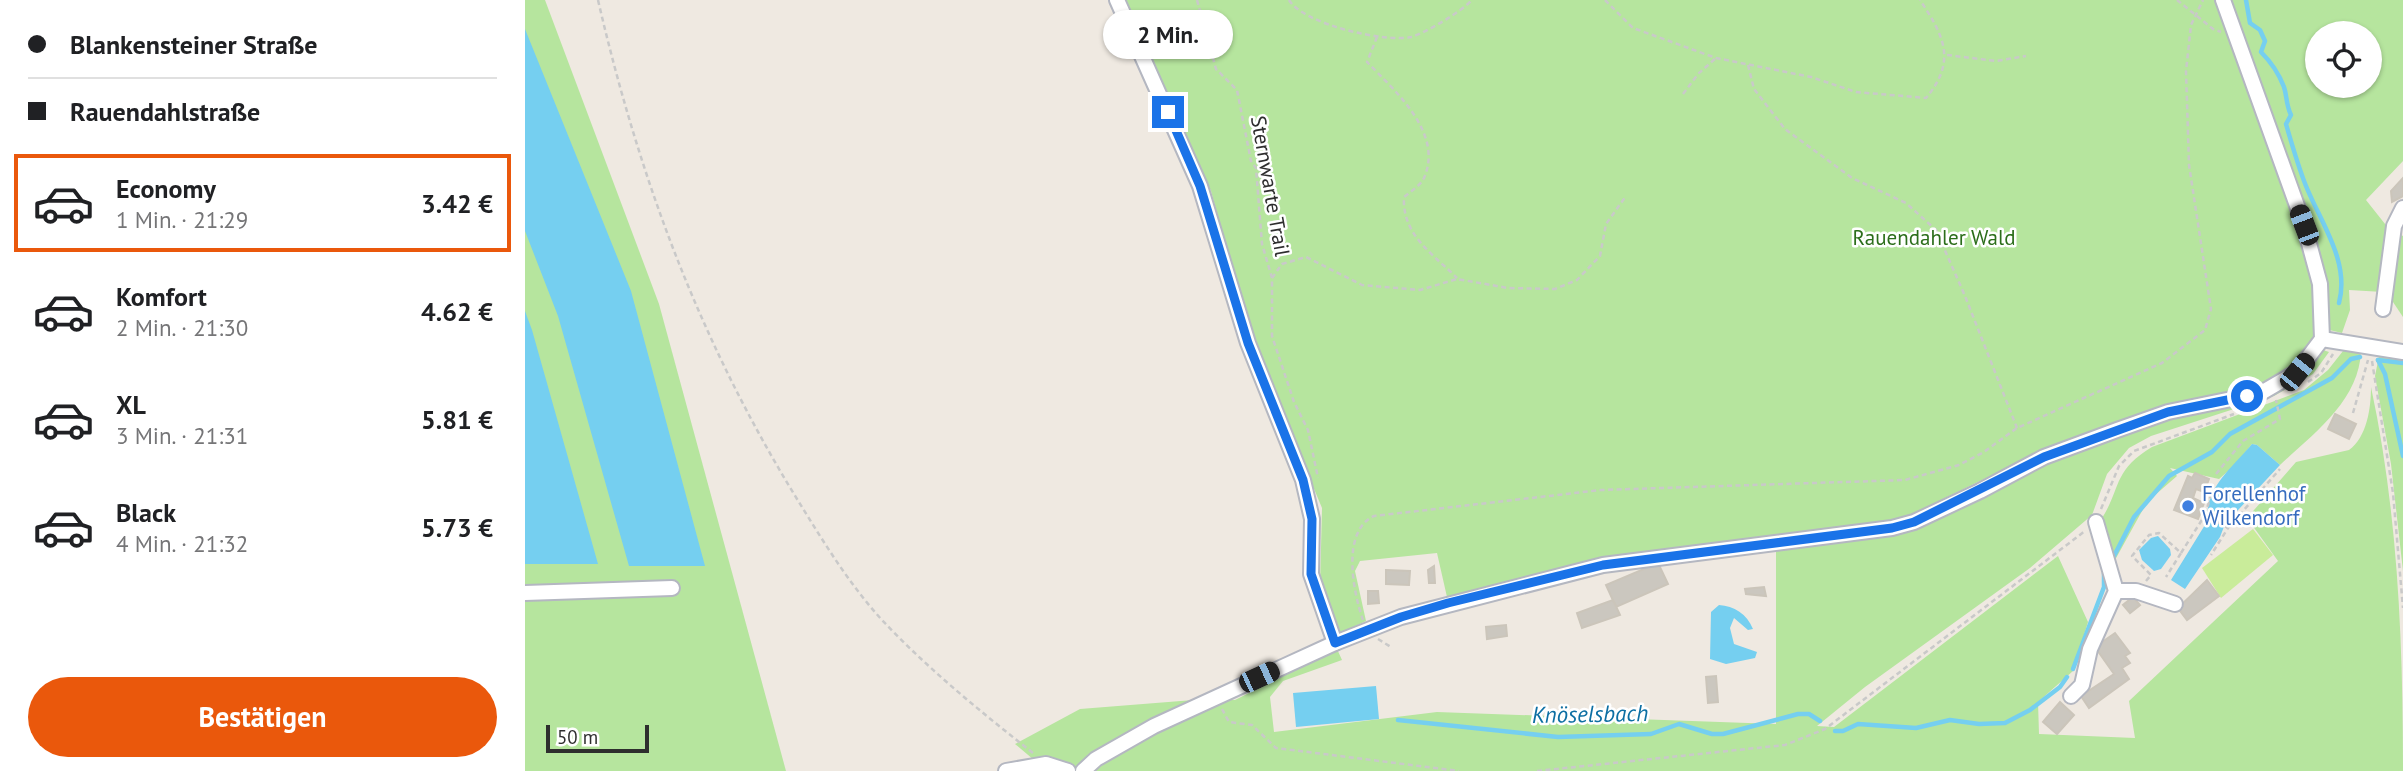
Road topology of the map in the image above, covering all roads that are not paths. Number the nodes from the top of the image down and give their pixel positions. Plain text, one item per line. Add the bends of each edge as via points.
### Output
1 (1117, 0) edge
2 (2223, 0) edge
3 (2403, 208) edge
4 (2383, 309) dead end
5 (2322, 339) junction
6 (2403, 352) edge
7 (2097, 522) road end
8 (672, 588) dead end
9 (2116, 591) junction
10 (525, 593) edge
11 (2175, 604) dead end
12 (1335, 643) junction
13 (2071, 696) dead end
14 (1006, 771) edge
15 (1068, 771) edge
16 (1083, 771) edge

1 - 12 street via 1200,186 1248,343 1303,480 1312,519 1311,574
2 - 5 street via 2304,225 2320,284
3 - 4 street via 2394,226
5 - 6 street
5 - 12 street via 2297,372 2261,393 2168,412 2069,447 1914,522 1870,532 1603,565 1448,603
7 - 9 street
8 - 10 street
9 - 11 street via 2136,591
9 - 13 street via 2090,649 2082,685
12 - 16 street via 1124,741
14 - 15 street via 1046,764

